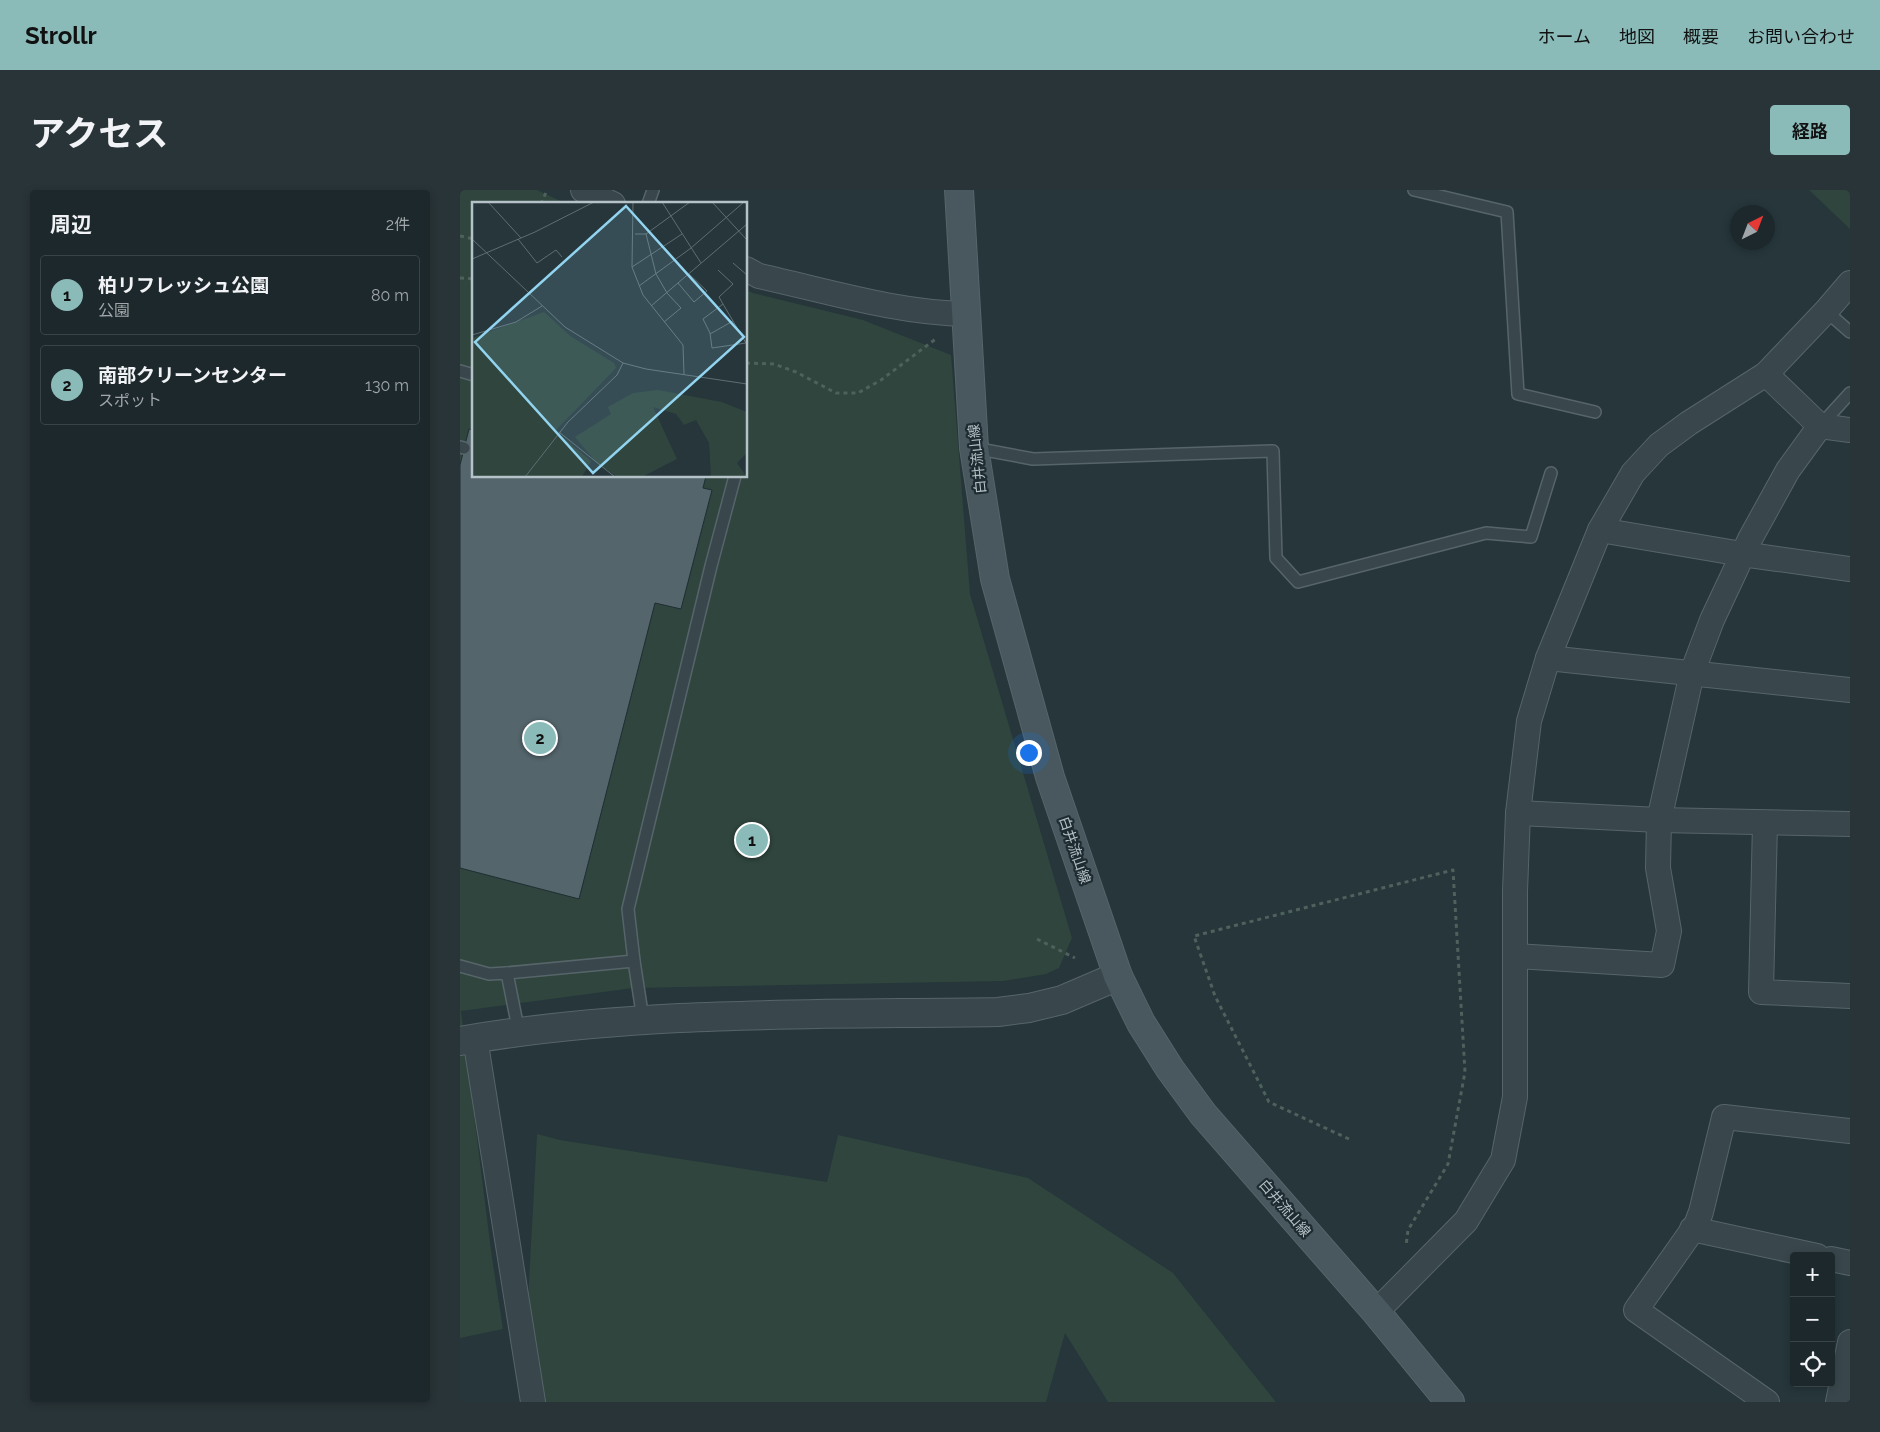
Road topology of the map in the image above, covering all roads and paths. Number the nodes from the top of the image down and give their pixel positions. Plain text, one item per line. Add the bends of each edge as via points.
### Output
1 (547, 190) edge
2 (583, 190) edge
3 (653, 190) edge
4 (960, 190) edge
5 (1414, 190) edge
6 (542, 202) edge
7 (609, 202) edge
8 (649, 202) edge
9 (748, 270) edge
10 (1850, 283) edge
11 (1826, 312) junction
12 (967, 314) junction
13 (1850, 332) edge
14 (942, 333) dead end
15 (748, 363) edge
16 (1766, 374) junction
17 (1850, 392) edge
18 (1594, 412) dead end
19 (1820, 426) junction
20 (1850, 430) edge
21 (974, 448) junction
22 (1551, 473) dead end
23 (734, 478) edge
24 (1600, 530) junction
25 (1742, 554) junction
26 (1850, 569) edge
27 (1548, 658) junction
28 (1692, 673) junction
29 (1850, 690) edge
30 (1518, 813) junction
31 (1659, 820) junction
32 (1765, 822) junction
33 (1850, 824) edge
34 (1037, 939) dead end
35 (1516, 956) junction
36 (1075, 958) dead end
37 (634, 961) junction
38 (460, 966) edge
39 (506, 973) junction
40 (1118, 976) junction
41 (1850, 996) edge
42 (643, 1020) junction
43 (520, 1032) junction
44 (468, 1040) edge
45 (1850, 1130) edge
46 (1349, 1139) dead end
47 (1692, 1229) junction
48 (1798, 1252) edge
49 (1835, 1260) edge
50 (1850, 1263) edge
51 (1401, 1287) junction
52 (1376, 1312) junction
53 (1850, 1342) edge
54 (1847, 1372) edge
55 (533, 1402) edge
56 (1450, 1402) edge
57 (1767, 1402) edge
58 (1838, 1402) edge

1 - 6 path
2 - 7 street
3 - 8 lane
4 - 12 main road, 白井流山線
5 - 18 lane via 1507,212 1518,394
9 - 12 street via 759,276 873,302 942,314
10 - 11 street
11 - 13 lane
11 - 16 street
12 - 21 main road, 白井流山線
14 - 15 path via 881,380 858,393 836,393 774,364
16 - 19 street
16 - 24 street via 1659,445 1633,473
17 - 19 lane
19 - 20 street
19 - 25 street via 1788,470
21 - 22 lane via 1034,459 1273,451 1276,558 1298,582 1486,533 1531,537
21 - 40 main road, 白井流山線 via 995,579 1050,777
23 - 37 lane via 628,910
24 - 25 street
24 - 27 street
25 - 26 street
25 - 28 street
27 - 28 street
27 - 30 street via 1529,721
28 - 29 street
28 - 31 street
30 - 31 street
30 - 35 street
31 - 32 street
31 - 35 street via 1658,868 1669,931 1662,965
32 - 33 street
32 - 41 street via 1761,992
34 - 36 path
35 - 51 street via 1515,1098 1503,1160 1466,1221
37 - 39 lane
37 - 42 lane
38 - 39 lane via 489,974
39 - 43 lane
40 - 42 street via 1062,1000 998,1012
40 - 52 main road, 白井流山線 via 1141,1023 1203,1114
42 - 43 street
43 - 44 street
44 - 55 street
45 - 47 street via 1724,1117 1701,1212
46 - 51 path via 1269,1102 1215,996 1194,936 1453,870 1465,1072 1448,1164 1408,1230
47 - 48 street
47 - 57 street via 1636,1310
49 - 50 street
51 - 52 street
52 - 56 main road, 白井流山線
53 - 54 street
54 - 58 street

